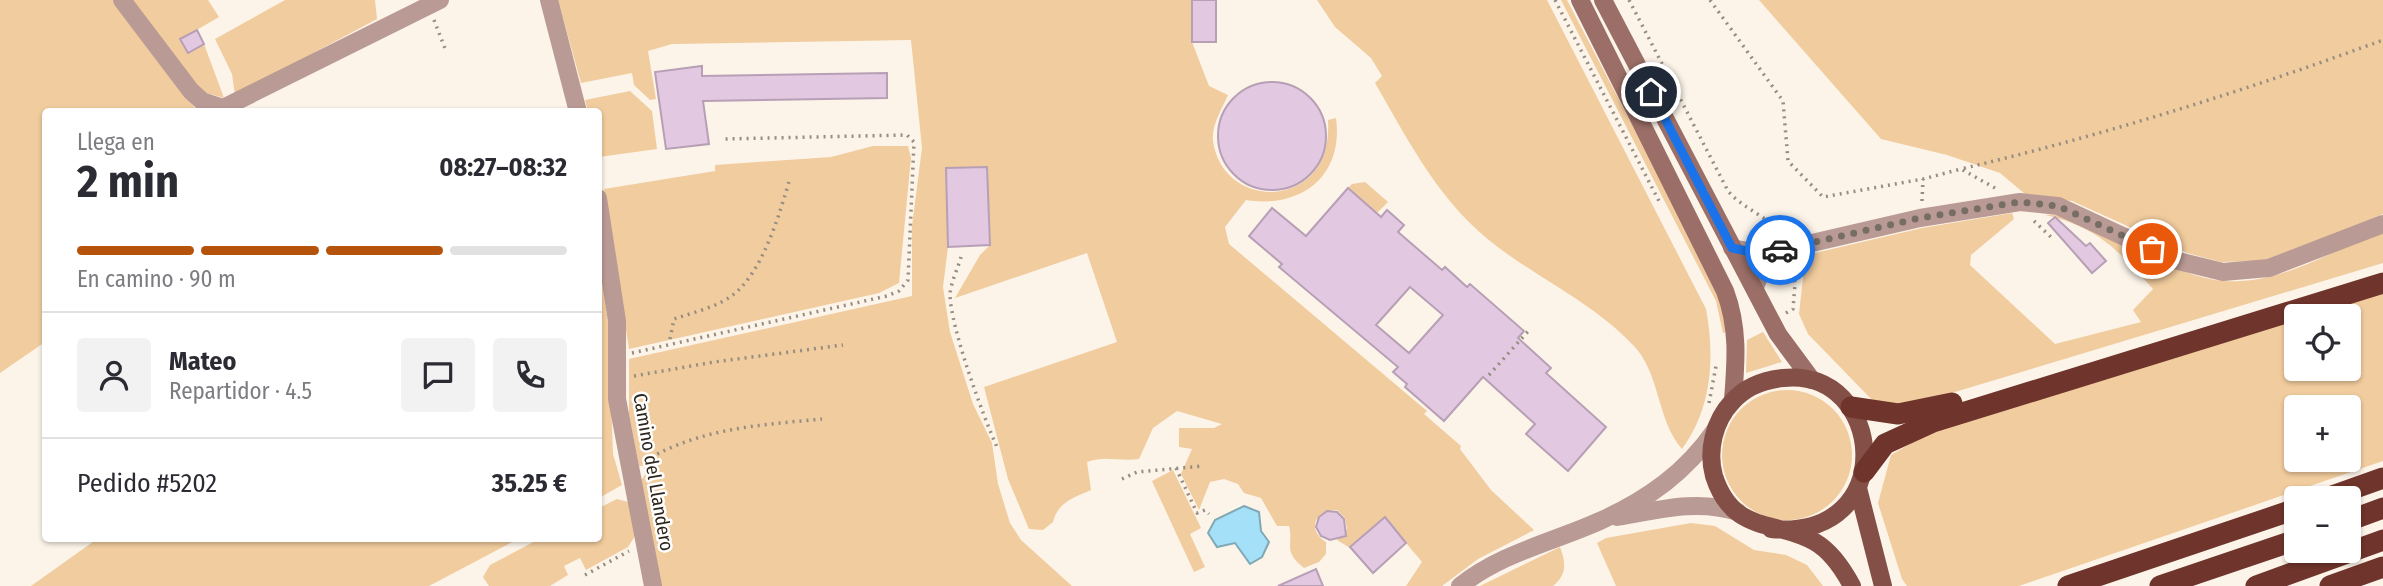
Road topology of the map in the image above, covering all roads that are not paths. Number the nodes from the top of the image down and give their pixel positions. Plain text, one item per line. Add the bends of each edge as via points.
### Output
1 (122, 0) edge
2 (549, 0) edge
3 (1580, 0) edge
4 (1603, 0) edge
5 (434, 3) edge
6 (577, 108) edge
7 (602, 224) edge
8 (2383, 224) edge
9 (1732, 248) junction
10 (1786, 249) junction
11 (2383, 273) edge
12 (2383, 283) edge
13 (1755, 287) junction
14 (1812, 380) junction
15 (1733, 400) junction
16 (1851, 407) junction
17 (1715, 430) junction
18 (2383, 478) edge
19 (1861, 480) junction
20 (2361, 486) edge
21 (2383, 508) edge
22 (1738, 512) junction
23 (2284, 513) edge
24 (2361, 516) edge
25 (1603, 519) junction
26 (1771, 529) junction
27 (2383, 540) edge
28 (2284, 544) edge
29 (2383, 567) edge
30 (653, 586) edge
31 (1461, 586) edge
32 (1852, 586) edge
33 (1883, 586) edge
34 (2068, 586) edge
35 (2160, 586) edge
36 (2256, 586) edge
37 (2330, 586) edge

1 - 5 street via 191,91 202,101 223,108
2 - 6 street
3 - 15 main road via 1725,291 1736,339
4 - 9 main road
7 - 30 street, Camino del Llandero via 617,321 617,399
8 - 10 street via 2269,268 2223,272 2174,260 2058,206 2020,202 1920,218
9 - 10 street via 1752,252
9 - 13 main road
10 - 13 street via 1762,270
11 - 16 highway via 1921,411 1877,413
12 - 19 highway via 1933,422 1885,444
13 - 14 main road via 1778,334
14 - 15 main road via 1770,379
14 - 16 main road
15 - 17 main road
16 - 19 main road via 1866,449
17 - 22 main road via 1711,452 1714,475
17 - 25 street via 1672,480
18 - 20 highway
19 - 26 main road via 1847,505 1831,519 1812,528
19 - 33 main road
21 - 24 highway
22 - 25 street via 1699,505
22 - 26 main road
23 - 34 highway
25 - 31 street via 1498,561
26 - 32 main road via 1823,547
27 - 36 highway
28 - 35 highway
29 - 37 highway

